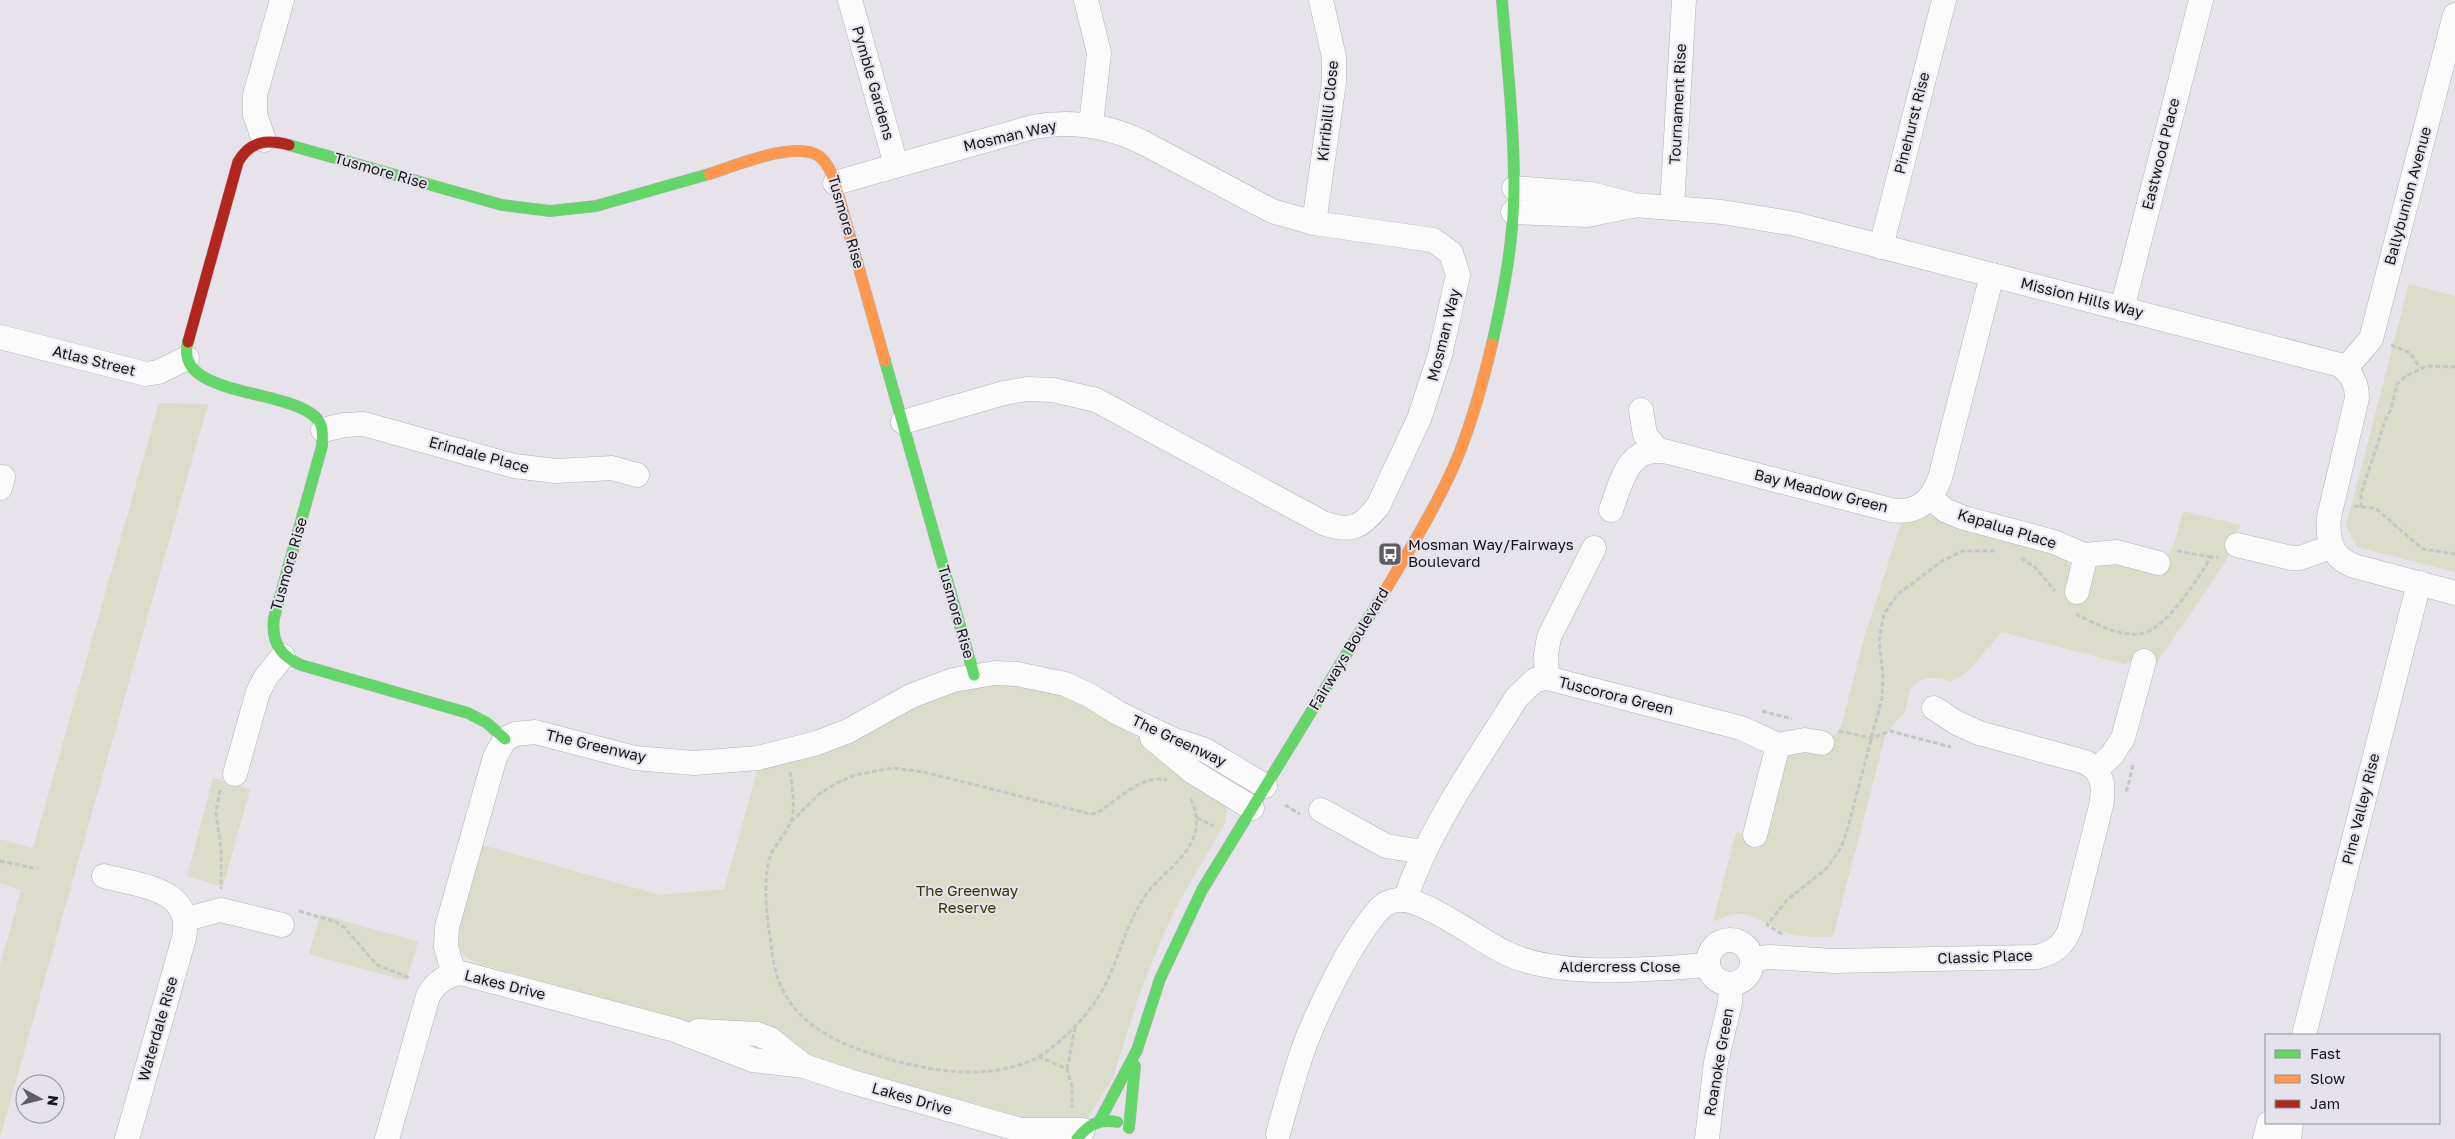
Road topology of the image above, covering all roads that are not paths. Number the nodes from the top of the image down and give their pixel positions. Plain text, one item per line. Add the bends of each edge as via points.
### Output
1 (282, 0) edge
2 (850, 0) edge
3 (1086, 0) edge
4 (1321, 0) edge
5 (1489, 0) edge
6 (1502, 0) edge
7 (1684, 0) edge
8 (1944, 0) edge
9 (2201, 0) edge
10 (2455, 15) edge
11 (2451, 44) edge
12 (1506, 50) junction
13 (1092, 125) junction
14 (264, 140) junction
15 (896, 165) junction
16 (836, 183) junction
17 (1514, 188) junction
18 (1634, 206) junction
19 (1672, 207) junction
20 (1513, 212) junction
21 (1314, 222) junction
22 (1881, 247) junction
23 (1992, 275) junction
24 (2122, 308) junction
25 (0, 337) edge
26 (187, 358) junction
27 (2346, 369) junction
28 (1641, 410) dead end
29 (903, 422) junction
30 (323, 430) junction
31 (1658, 450) junction
32 (637, 475) dead end
33 (1931, 498) junction
34 (1612, 510) dead end
35 (2331, 547) junction
36 (1594, 548) dead end
37 (2228, 551) road end
38 (2086, 556) junction
39 (2163, 556) road end
40 (2419, 583) junction
41 (2455, 592) edge
42 (2068, 599) road end
43 (284, 656) junction
44 (2144, 661) dead end
45 (974, 675) junction
46 (1547, 678) junction
47 (1934, 708) dead end
48 (1118, 713) junction
49 (504, 739) junction
50 (1822, 743) dead end
51 (1778, 745) junction
52 (2096, 770) junction
53 (235, 774) road end
54 (1265, 786) junction
55 (1252, 808) junction
56 (1322, 810) dead end
57 (1755, 835) dead end
58 (1423, 852) junction
59 (104, 876) dead end
60 (1405, 900) junction
61 (290, 918) road end
62 (186, 919) junction
63 (1752, 959) junction
64 (1708, 965) junction
65 (454, 974) junction
66 (1732, 985) junction
67 (2304, 1034) edge
68 (1136, 1050) junction
69 (2269, 1124) edge
70 (2291, 1124) edge
71 (1129, 1128) junction
72 (1081, 1130) edge
73 (1030, 1134) edge
74 (1278, 1134) dead end
75 (127, 1139) edge
76 (387, 1139) edge
77 (1137, 1139) edge
78 (1707, 1139) edge
79 (2265, 1139) edge
80 (2289, 1139) edge

1 - 14 street via 255,94 255,116
2 - 15 street, Pymble Gardens
3 - 13 street via 1099,53
4 - 21 street, Kirribilli Close via 1334,57 1334,82
5 - 12 street, Fairways Boulevard
6 - 12 street, Fairways Boulevard
7 - 19 street, Tournament Rise
8 - 22 street, Pinehurst Rise
9 - 24 street, Eastwood Place
10 - 11 street, Ballybunion Avenue
11 - 27 street, Ballybunion Avenue via 2371,338
12 - 17 street, Fairways Boulevard
13 - 15 street, Mosman Way via 1054,123 1033,127
13 - 21 street, Mosman Way via 1122,132 1272,211
14 - 16 street, Tusmore Rise via 527,209 566,210 596,206 793,151 819,156 830,167
14 - 26 street via 246,149 235,168 188,337
15 - 16 street, Mosman Way
16 - 29 street, Tusmore Rise
17 - 18 street, Mission Hills Way via 1591,194
17 - 20 street, Fairways Boulevard
18 - 19 street, Mission Hills Way
18 - 20 street, Mission Hills Way via 1587,215
19 - 22 street, Mission Hills Way via 1795,224
20 - 54 street, Fairways Boulevard via 1502,302 1479,397 1458,456 1413,544
21 - 29 street, Mosman Way via 1433,240 1451,253 1458,275 1440,355 1419,419 1378,506 1359,526 1349,529 1323,524 1096,400 1075,394 1027,389
22 - 23 street, Mission Hills Way
23 - 24 street, Mission Hills Way
23 - 33 street via 1940,478
24 - 27 street, Mission Hills Way via 2324,360
25 - 26 street, Atlas Street via 146,374
26 - 30 street via 192,368 207,378 308,410
27 - 35 street via 2355,382 2357,398 2329,517
28 - 31 street via 1645,435
29 - 45 street, Tusmore Rise
30 - 32 street, Erindale Place via 364,424 514,466 556,471 612,468
30 - 43 street, Tusmore Rise via 320,458 274,618 274,638
31 - 33 street, Bay Meadow Green via 1891,510 1912,510
31 - 34 street via 1645,452 1632,463
33 - 38 street, Kapalua Place via 1945,510 1964,518 2054,542
35 - 37 street via 2300,558
35 - 40 street via 2340,559 2354,566
36 - 46 street via 1549,637
38 - 39 street via 2117,552
38 - 42 street
40 - 41 street
40 - 67 street, Pine Valley Rise
43 - 49 street via 301,665 478,716
43 - 53 street via 260,688
44 - 52 street via 2123,738 2112,755
45 - 48 street, The Greenway via 1002,673 1044,678 1089,695
45 - 49 street, The Greenway via 911,696 848,731 788,752 758,758 694,763 636,758 535,732
46 - 51 street, Tuscorora Green via 1741,728
46 - 58 street, Tuscorora Green via 1535,680 1517,697
47 - 52 street via 1968,728 2076,759
48 - 54 street, The Greenway via 1174,740 1205,750
48 - 55 street, The Greenway via 1192,772
49 - 65 street via 495,757 447,927 446,947
50 - 51 street via 1805,740
51 - 57 street
52 - 63 street, Classic Place via 2103,782 2101,806 2070,929 2062,945 2054,951 2036,957 1834,961 1785,957
54 - 55 street, Fairways Boulevard
55 - 68 street, Fairways Boulevard via 1202,890 1176,943
56 - 58 street via 1386,846
58 - 60 street, Tuscorora Green
59 - 62 street via 170,895 182,908
60 - 64 street, Aldercress Close via 1425,906 1488,944 1536,964 1582,970
60 - 74 street via 1386,903 1376,912 1334,982 1307,1040
61 - 62 street via 221,910
62 - 75 street, Waterdale Rise via 184,938
63 - 64 street via 1745,945 1731,940 1716,945 1708,958
63 - 66 street via 1750,973
64 - 66 street via 1713,978
65 - 73 street, Lakes Drive via 474,975 675,1030 757,1034 770,1039 804,1066
65 - 76 street, Lakes Drive via 437,983 428,996
66 - 78 street, Roanoke Green via 1716,1062
68 - 71 street, Fairways Boulevard
68 - 72 street, Fairways Boulevard
69 - 79 street
70 - 80 street
71 - 72 street via 1121,1122
71 - 77 street
72 - 73 street, Lakes Drive

